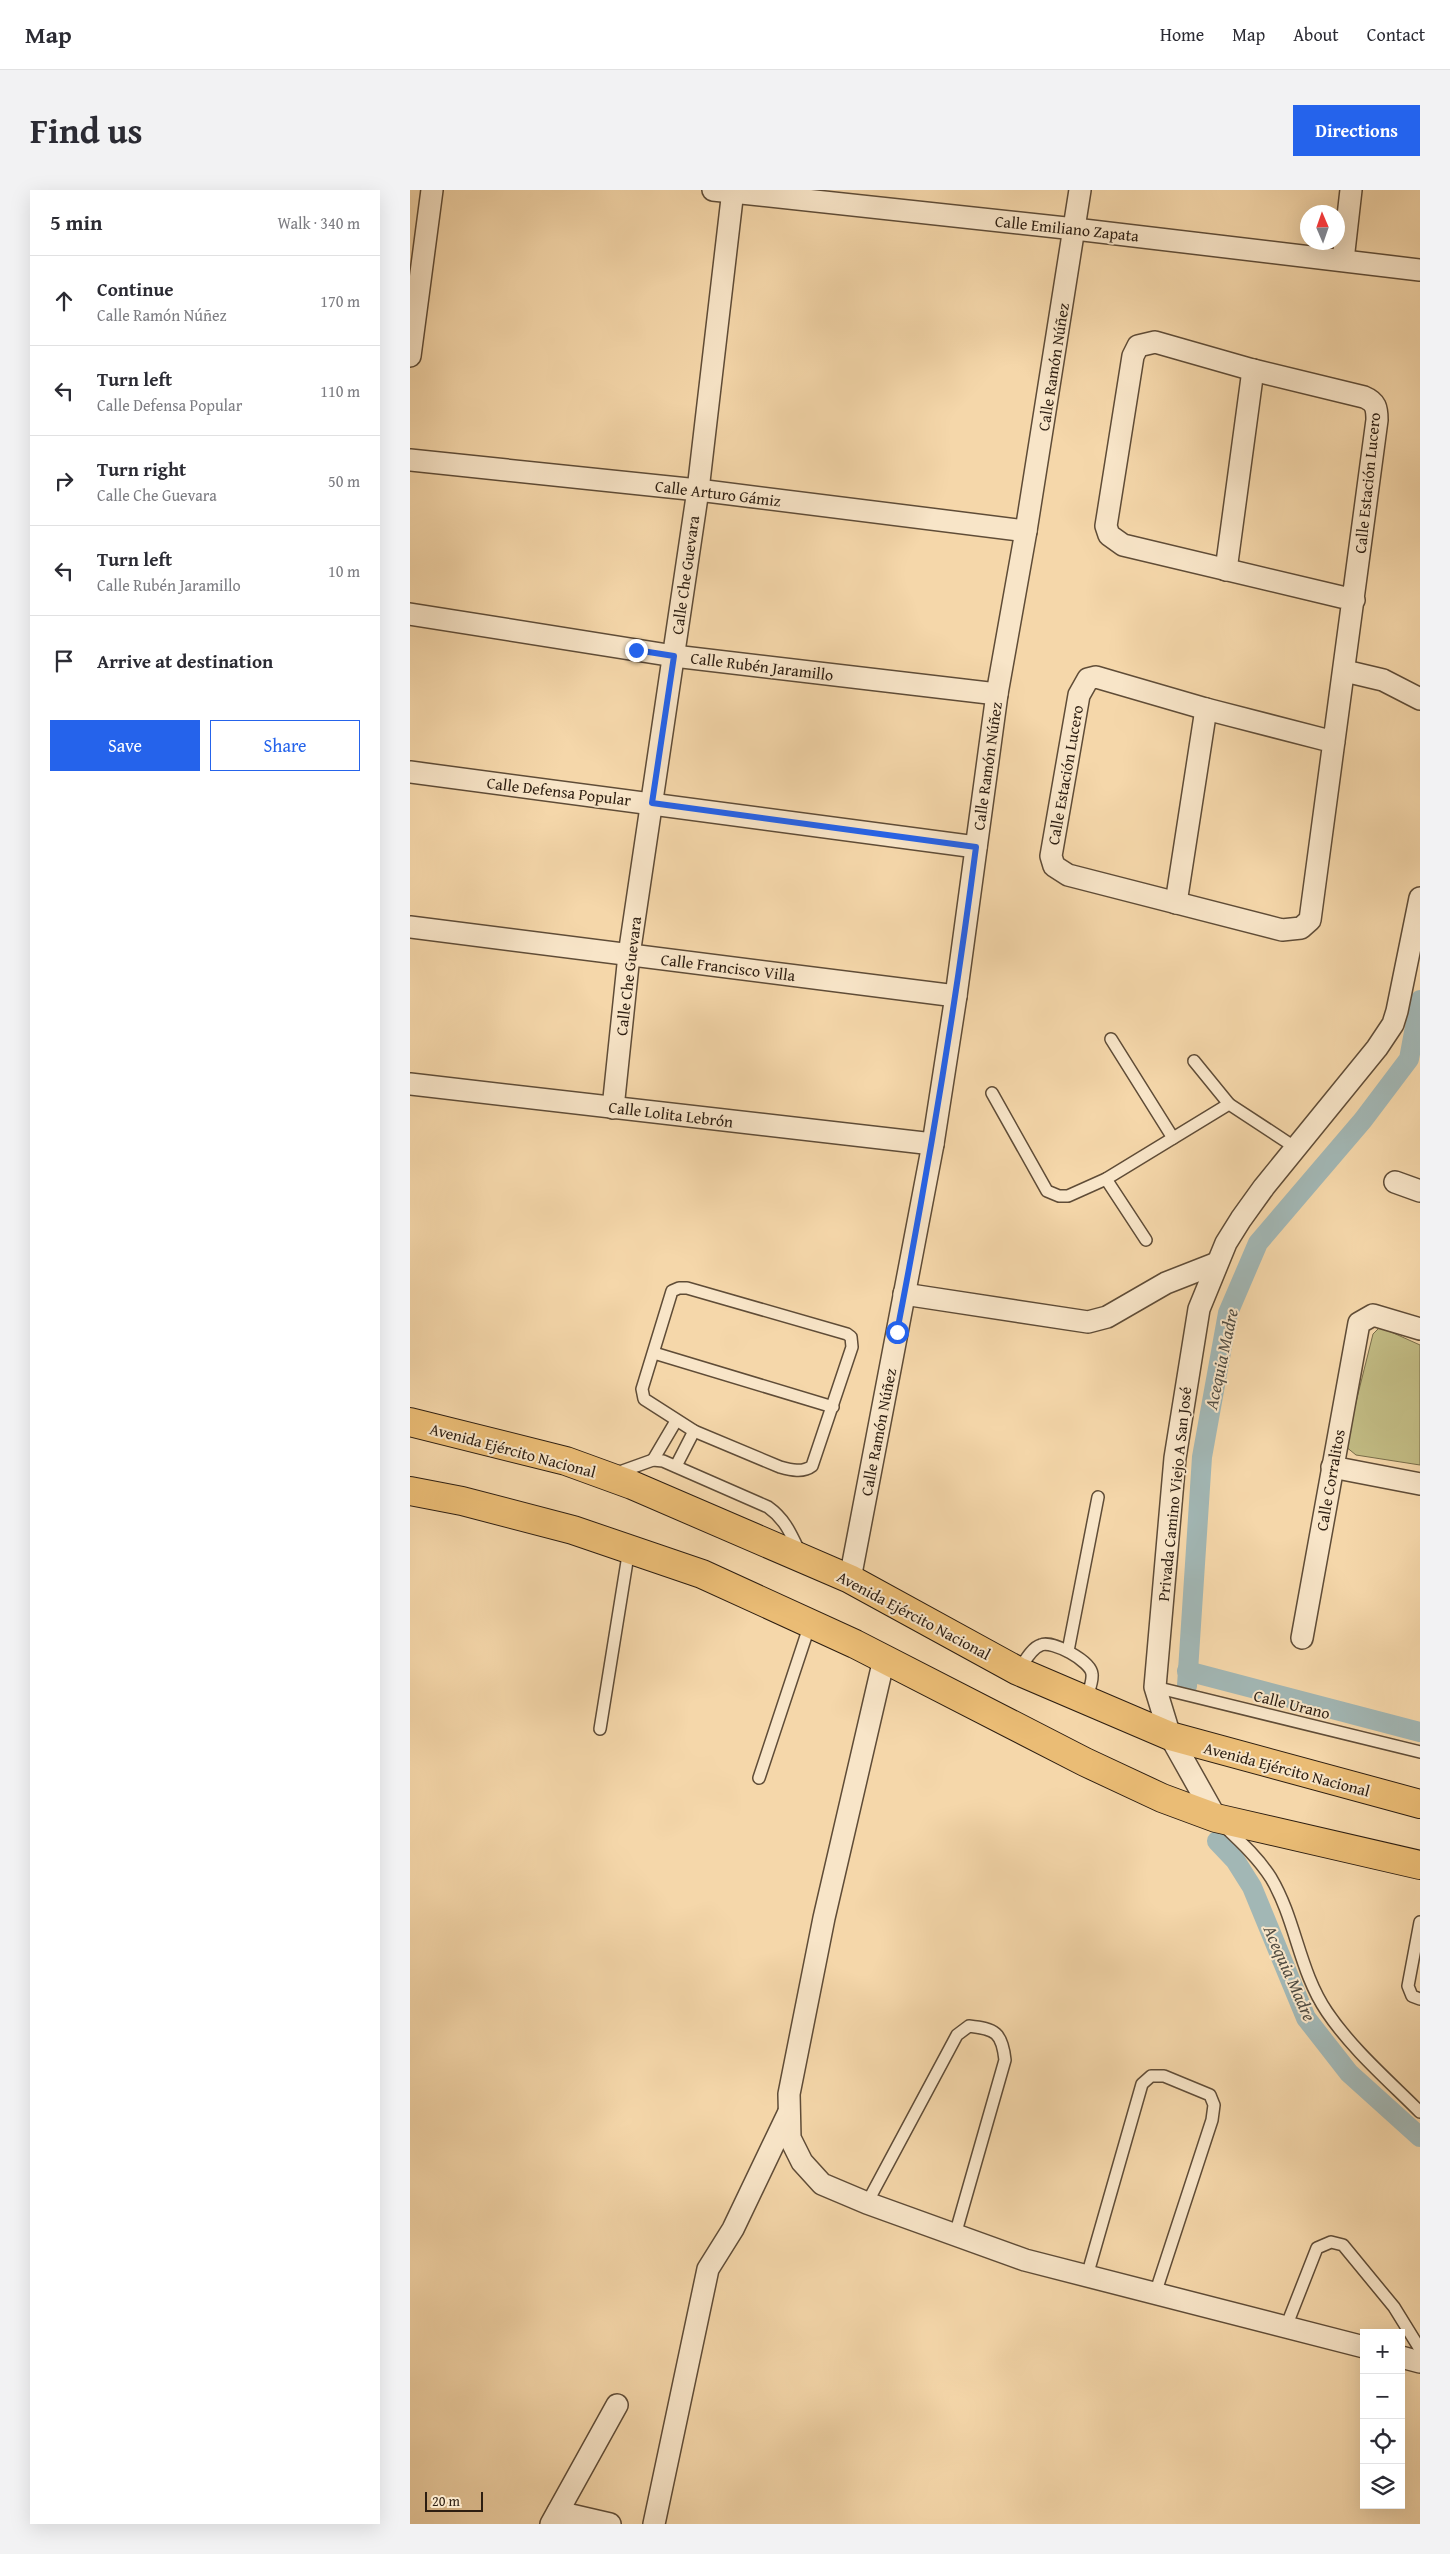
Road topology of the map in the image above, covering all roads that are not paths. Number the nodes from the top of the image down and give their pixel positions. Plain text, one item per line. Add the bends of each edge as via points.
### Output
1 (432, 190) edge
2 (1080, 190) edge
3 (1351, 190) edge
4 (726, 191) edge
5 (1075, 229) junction
6 (1343, 260) junction
7 (1420, 270) edge
8 (410, 356) edge
9 (1253, 370) junction
10 (410, 460) edge
11 (698, 490) junction
12 (1026, 531) junction
13 (1226, 570) junction
14 (1354, 600) junction
15 (410, 614) edge
16 (674, 656) junction
17 (1345, 670) junction
18 (997, 694) junction
19 (1420, 699) edge
20 (1206, 709) junction
21 (1334, 742) junction
22 (410, 772) edge
23 (652, 803) junction
24 (976, 847) junction
25 (1420, 898) edge
26 (1176, 903) junction
27 (410, 927) edge
28 (629, 955) junction
29 (956, 996) junction
30 (1111, 1039) dead end
31 (1194, 1061) dead end
32 (410, 1084) edge
33 (992, 1093) dead end
34 (1229, 1104) junction
35 (613, 1108) junction
36 (1173, 1138) junction
37 (933, 1144) junction
38 (1296, 1148) junction
39 (1106, 1179) junction
40 (1395, 1182) dead end
41 (1420, 1191) edge
42 (1146, 1240) dead end
43 (1217, 1263) junction
44 (904, 1294) junction
45 (1420, 1329) edge
46 (654, 1353) junction
47 (833, 1407) junction
48 (676, 1421) junction
49 (410, 1422) edge
50 (694, 1431) junction
51 (653, 1460) junction
52 (676, 1466) junction
53 (1332, 1467) junction
54 (607, 1476) junction
55 (1420, 1484) edge
56 (410, 1491) edge
57 (1098, 1498) dead end
58 (629, 1549) junction
59 (803, 1559) junction
60 (850, 1579) junction
61 (810, 1624) junction
62 (1302, 1638) dead end
63 (1068, 1652) junction
64 (884, 1659) junction
65 (1018, 1671) junction
66 (1155, 1687) junction
67 (1086, 1700) junction
68 (600, 1729) dead end
69 (1170, 1736) junction
70 (1420, 1752) edge
71 (759, 1778) dead end
72 (1420, 1804) edge
73 (1216, 1818) junction
74 (1420, 1865) edge
75 (1420, 1922) edge
76 (1420, 1999) edge
77 (790, 2111) junction
78 (1420, 2112) edge
79 (867, 2203) junction
80 (955, 2235) junction
81 (1087, 2276) junction
82 (1155, 2294) junction
83 (1286, 2327) junction
84 (1360, 2346) edge
85 (1420, 2349) edge
86 (1405, 2358) edge
87 (1420, 2362) edge
88 (618, 2405) dead end
89 (564, 2519) edge
90 (610, 2524) edge
91 (654, 2524) edge

1 - 8 street
2 - 5 street, Calle Ramón Núñez
3 - 6 street
4 - 5 street, Calle Emiliano Zapata
4 - 11 street, Calle Che Guevara
5 - 6 street, Calle Emiliano Zapata
5 - 12 street, Calle Ramón Núñez
6 - 7 street, Calle Emiliano Zapata
9 - 13 street
9 - 13 street, Calle Estación Lucero via 1155,342 1138,346 1133,356 1106,526 1109,534 1123,545
9 - 14 street, Calle Estación Lucero via 1364,397 1377,408
10 - 11 street, Calle Arturo Gámiz
11 - 12 street, Calle Arturo Gámiz
11 - 16 street, Calle Che Guevara
12 - 18 street, Calle Ramón Núñez
13 - 14 street, Calle Estación Lucero
14 - 17 street, Calle Estación Lucero
15 - 16 street, Calle Rubén Jaramillo
16 - 18 street, Calle Rubén Jaramillo
16 - 23 street, Calle Che Guevara
17 - 19 street via 1383,680
17 - 21 street, Calle Estación Lucero
18 - 24 street, Calle Ramón Núñez
20 - 21 street, Calle Estación Lucero
20 - 26 street
20 - 26 street, Calle Estación Lucero via 1096,677 1088,679 1079,694 1051,856 1054,866 1068,875
21 - 26 street, Calle Estación Lucero via 1310,920 1302,928 1282,930
22 - 23 street, Calle Defensa Popular
23 - 24 street, Calle Defensa Popular
23 - 28 street, Calle Che Guevara
24 - 29 street, Calle Ramón Núñez
25 - 38 street, Privada Camino Viejo A San José via 1393,1024
27 - 28 street, Calle Francisco Villa
28 - 29 street, Calle Francisco Villa
28 - 35 street, Calle Che Guevara
29 - 37 street, Calle Ramón Núñez
30 - 36 lane
31 - 34 lane
32 - 35 street, Calle Lolita Lebrón
33 - 39 lane via 1047,1190 1068,1196
34 - 36 lane
34 - 38 lane
35 - 37 street, Calle Lolita Lebrón
36 - 39 lane
37 - 44 street, Calle Ramón Núñez
38 - 43 street, Privada Camino Viejo A San José via 1241,1219
39 - 42 lane
40 - 41 street
43 - 44 street via 1166,1283 1107,1317 1088,1322
43 - 66 street, Privada Camino Viejo A San José via 1199,1309 1175,1458
44 - 60 street, Calle Ramón Núñez
45 - 53 street, Calle Corralitos via 1373,1315 1359,1323
46 - 47 lane
46 - 47 lane via 672,1291 679,1288 847,1334 851,1337 852,1347
46 - 48 lane via 642,1394 649,1404
47 - 50 lane via 809,1469 780,1467
48 - 50 lane
48 - 51 lane
49 - 54 main road, Avenida Ejército Nacional via 566,1461
50 - 52 lane
51 - 52 lane via 663,1460
51 - 54 lane
52 - 59 lane via 777,1514 785,1521
53 - 55 street
53 - 62 street, Calle Corralitos
54 - 59 main road, Avenida Ejército Nacional
56 - 58 main road via 555,1525
57 - 63 lane
58 - 61 main road via 702,1574
58 - 68 lane
59 - 60 main road, Avenida Ejército Nacional
60 - 65 main road, Avenida Ejército Nacional
61 - 64 main road
61 - 71 lane
63 - 65 lane via 1041,1645 1035,1648
63 - 67 lane via 1091,1668 1093,1675
64 - 73 main road via 1085,1762 1162,1798
64 - 77 street via 824,1918 789,2094
65 - 67 main road, Avenida Ejército Nacional
66 - 69 street, Privada Camino Viejo A San José
66 - 70 lane, Calle Urano
67 - 69 main road, Avenida Ejército Nacional
69 - 72 main road, Avenida Ejército Nacional
69 - 73 street, Privada Camino Viejo A San José
73 - 74 main road
73 - 78 lane via 1252,1852 1271,1879 1311,1982 1326,2011 1354,2046
75 - 76 lane via 1408,1986 1412,1996
77 - 79 street via 790,2138 802,2162 822,2184
77 - 91 street via 733,2229 708,2269
79 - 80 street
79 - 80 lane via 958,2035 969,2026 990,2028 1003,2041 1005,2060
80 - 81 street via 1025,2260
81 - 82 street
81 - 82 lane via 1142,2084 1151,2076 1164,2076 1210,2095 1214,2105 1212,2120
82 - 83 street
83 - 84 street
83 - 85 lane via 1317,2248 1331,2242 1343,2246 1350,2253 1394,2307
86 - 87 street
88 - 89 street
89 - 90 street

